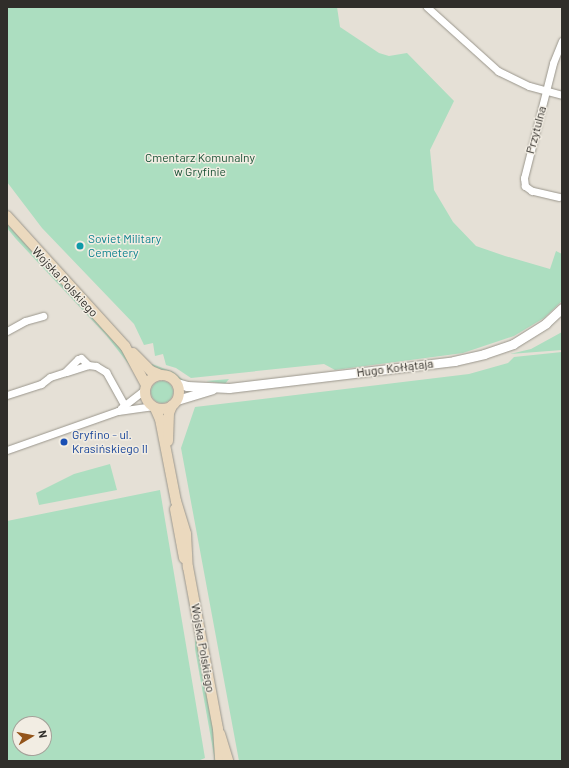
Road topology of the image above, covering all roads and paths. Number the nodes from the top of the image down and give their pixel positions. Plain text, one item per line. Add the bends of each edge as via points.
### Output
1 (427, 7) edge
2 (562, 41) edge
3 (546, 90) junction
4 (562, 94) edge
5 (559, 197) dead end
6 (7, 216) edge
7 (562, 308) edge
8 (43, 316) dead end
9 (7, 331) edge
10 (125, 346) junction
11 (161, 375) junction
12 (177, 383) junction
13 (146, 387) junction
14 (215, 388) junction
15 (7, 395) edge
16 (175, 403) junction
17 (124, 405) junction
18 (153, 407) junction
19 (118, 411) junction
20 (167, 449) junction
21 (7, 450) edge
22 (218, 729) junction
23 (220, 761) edge
24 (228, 761) edge

1 - 3 street via 498,71 529,86
2 - 3 street, Przytulna
3 - 4 street
3 - 5 street, Przytulna via 524,178 525,186 532,191
6 - 10 main road, Wojska Polskiego
7 - 14 street, Hugo Kołłątaja via 546,323 513,344 484,354 446,362
8 - 9 street via 25,321
10 - 11 main road, Wojska Polskiego via 152,371
10 - 13 main road, Wojska Polskiego
11 - 12 main road via 170,376
11 - 13 main road via 151,378
12 - 14 street, Hugo Kołłątaja
12 - 16 main road via 179,391
13 - 17 street via 140,396
13 - 18 main road via 146,397
14 - 16 street, Hugo Kołłątaja
15 - 17 street via 41,384 50,377 65,372 78,359 88,366 96,366 106,372
16 - 18 main road via 164,409
16 - 20 main road, Wojska Polskiego
17 - 19 street
18 - 19 street
18 - 20 main road, Wojska Polskiego
19 - 21 street
20 - 22 main road, Wojska Polskiego via 176,501 178,535 188,567
22 - 23 main road, Wojska Polskiego
22 - 24 main road, Wojska Polskiego

